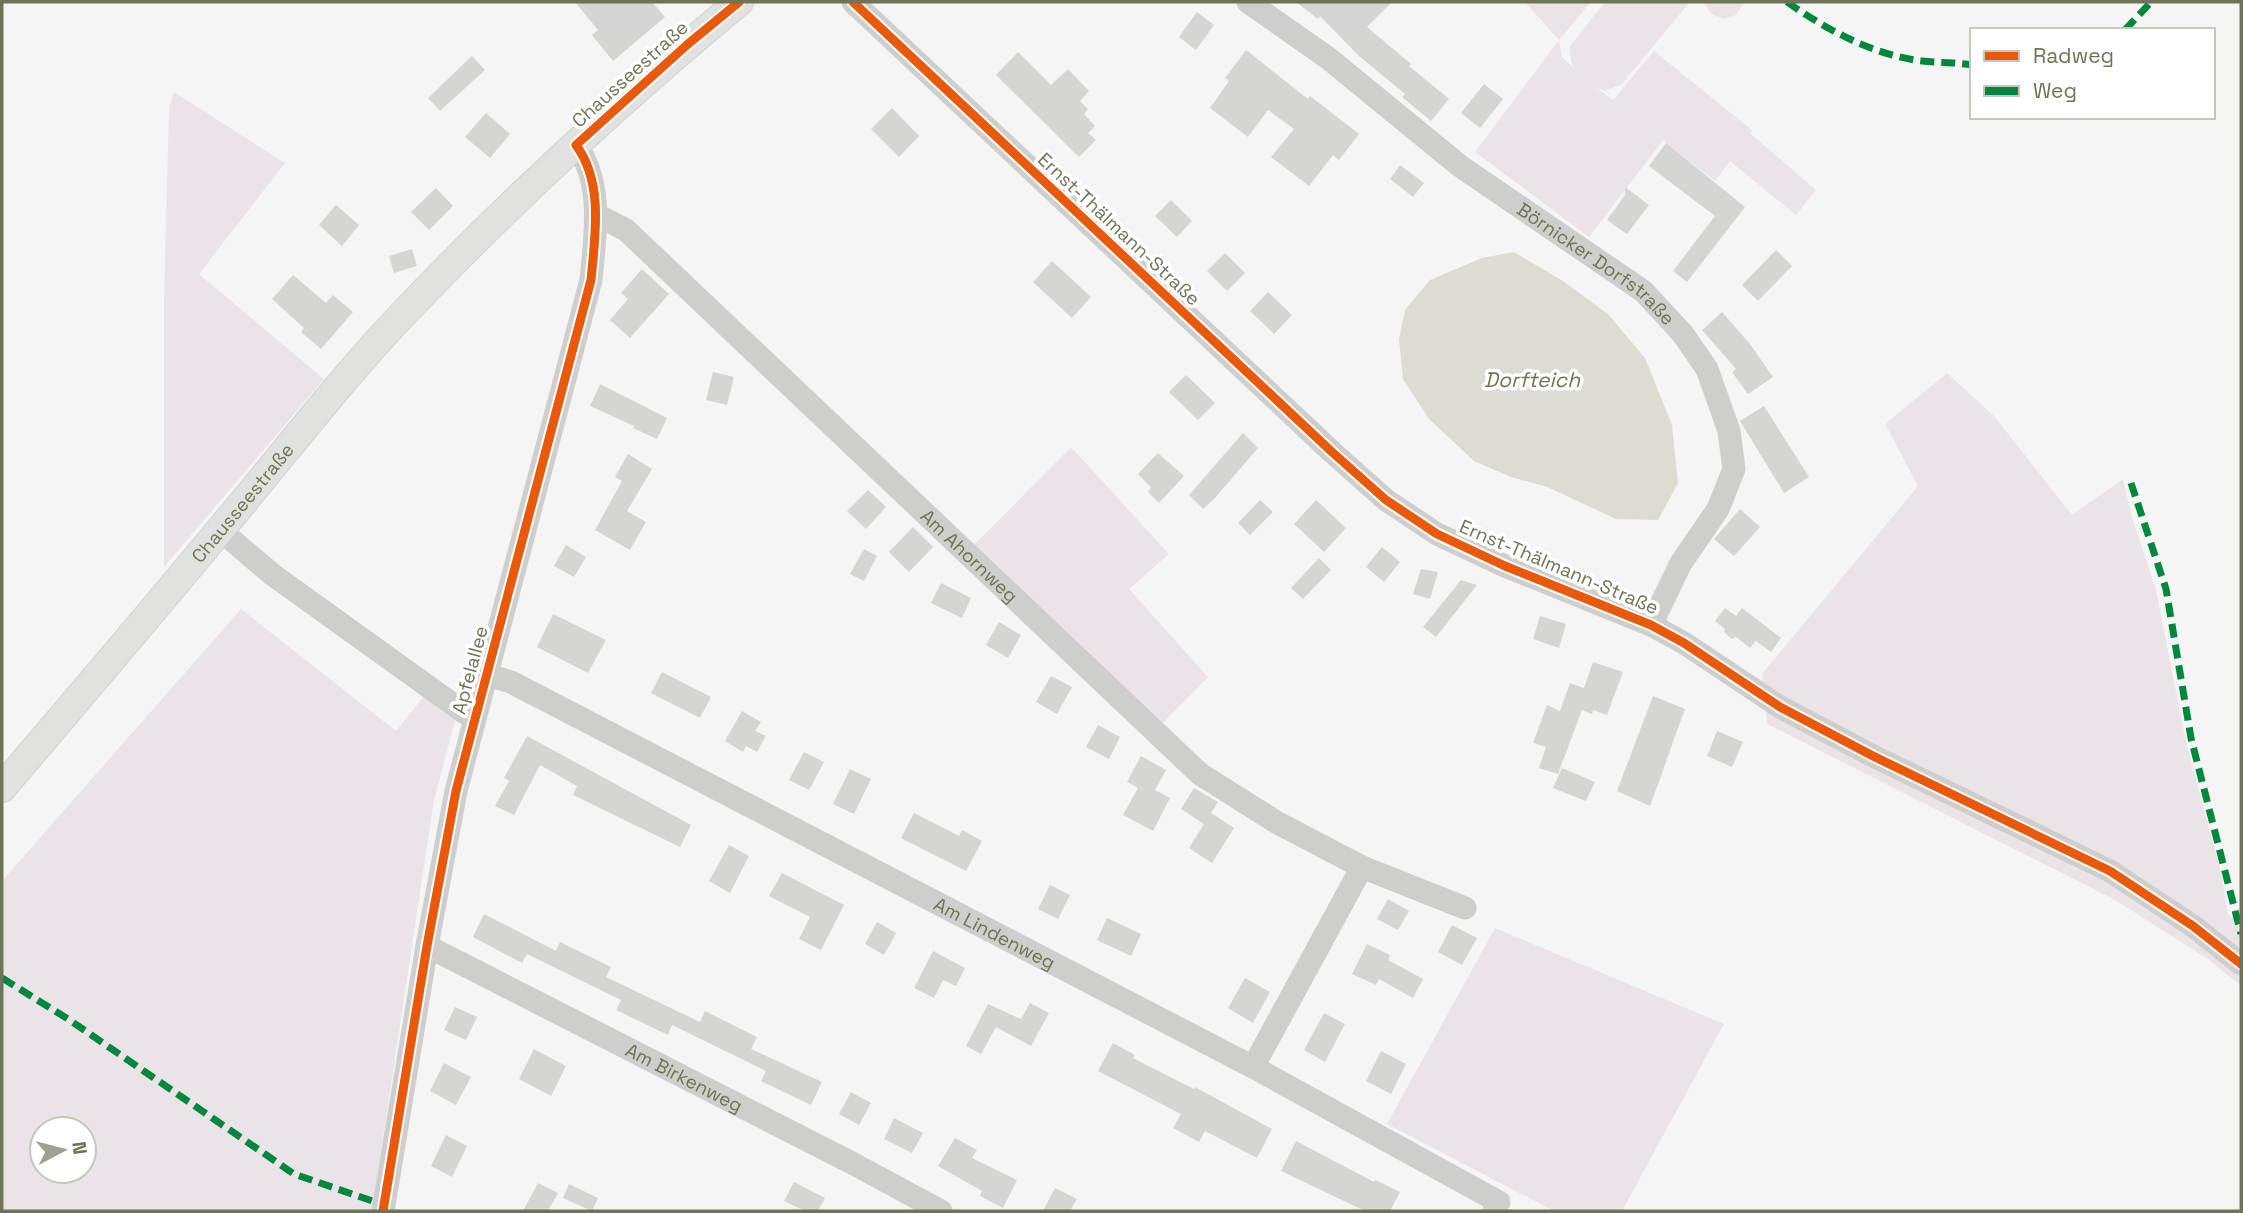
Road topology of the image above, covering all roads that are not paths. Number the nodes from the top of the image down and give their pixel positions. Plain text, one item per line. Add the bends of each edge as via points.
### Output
1 (739, 2) edge
2 (853, 2) edge
3 (1248, 2) edge
4 (576, 145) junction
5 (597, 215) junction
6 (220, 530) junction
7 (1651, 625) junction
8 (487, 675) junction
9 (475, 716) junction
10 (2, 788) edge
11 (1362, 867) junction
12 (1465, 908) dead end
13 (427, 946) junction
14 (2241, 964) edge
15 (1253, 1067) junction
16 (1497, 1207) edge
17 (388, 1209) edge
18 (941, 1211) edge

1 - 4 main road, Chausseestraße
2 - 7 street, Ernst-Thälmann-Straße via 1386,500 1437,534
3 - 7 street, Börnicker Dorfstraße via 1328,58 1460,166 1643,291 1683,334 1707,369 1729,431 1734,469 1718,509 1681,563
4 - 5 street, Apfelallee via 586,158
4 - 6 main road, Chausseestraße via 405,312
5 - 8 street, Apfelallee via 591,280
5 - 11 street, Am Ahornweg via 626,230 1200,774 1276,822
6 - 9 street via 273,575
6 - 10 main road, Chausseestraße
7 - 14 street, Ernst-Thälmann-Straße via 1780,707 2110,871
8 - 9 street, Apfelallee
8 - 15 street, Am Lindenweg via 511,682
9 - 13 street, Apfelallee
11 - 12 street, Am Ahornweg
11 - 15 street
13 - 17 street, Apfelallee
13 - 18 street, Am Birkenweg
15 - 16 street, Am Lindenweg

